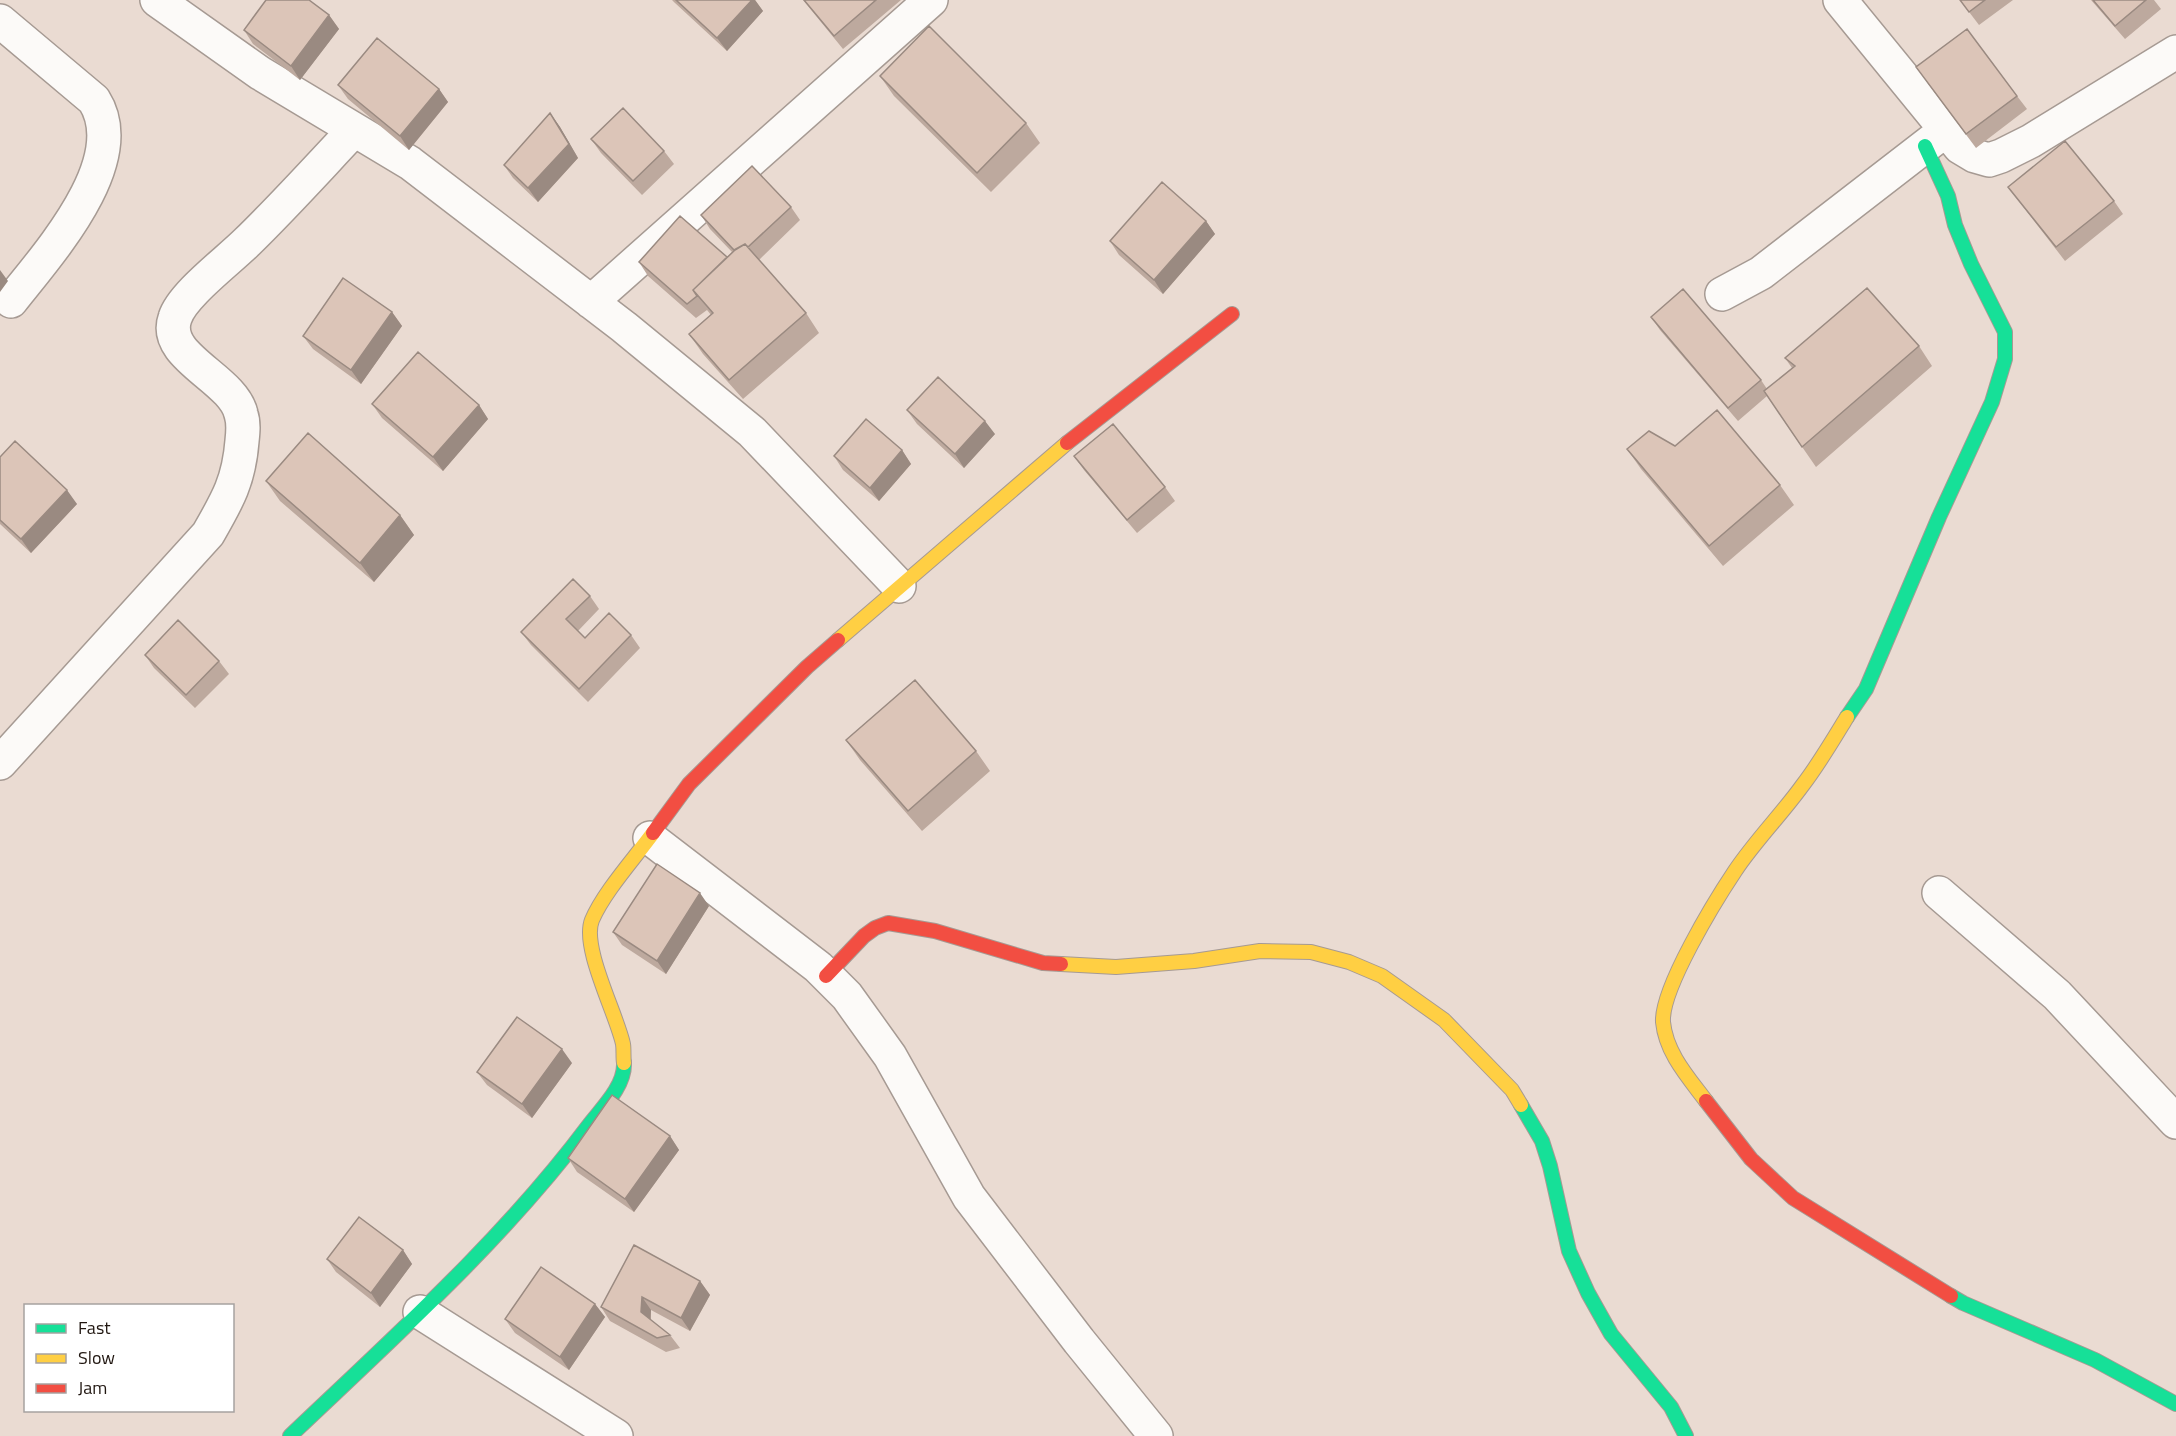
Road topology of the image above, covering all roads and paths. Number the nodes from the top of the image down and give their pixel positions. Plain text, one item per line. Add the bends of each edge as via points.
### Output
1 (157, 0) edge
2 (931, 0) edge
3 (1840, 0) edge
4 (0, 21) edge
5 (2176, 52) edge
6 (354, 130) junction
7 (1935, 138) junction
8 (1722, 294) dead end
9 (11, 301) dead end
10 (591, 302) junction
11 (1232, 314) dead end
12 (899, 586) junction
13 (0, 763) edge
14 (650, 838) junction
15 (1939, 893) dead end
16 (826, 976) junction
17 (2176, 1122) edge
18 (420, 1312) junction
19 (2176, 1404) edge
20 (290, 1436) edge
21 (616, 1436) edge
22 (1156, 1436) edge
23 (1686, 1436) edge

1 - 6 street via 260,73
2 - 10 street
3 - 7 street
4 - 9 street via 93,100 104,126 103,145 84,203
5 - 7 street via 2001,156 1989,160
6 - 10 street via 410,163
6 - 13 street via 248,242 182,304 175,317 172,332 177,344 232,396 241,412 240,465 230,496 208,534
7 - 8 street via 1761,273
7 - 19 street via 1955,225 2005,332 2005,359 1995,391 1866,689 1803,785 1736,871 1686,954 1668,994 1663,1020 1666,1036 1677,1063 1751,1159 1793,1198 1963,1303 2095,1360
10 - 12 street via 752,432
11 - 12 street via 1081,431
12 - 14 street via 807,667 689,784
14 - 16 street
14 - 18 street via 591,922 590,938 597,968 623,1045 624,1069 615,1091 560,1164
15 - 17 street via 2057,995
16 - 22 street via 848,996 890,1056 969,1197
16 - 23 street via 864,936 888,923 935,931 1043,963 1116,967 1260,951 1311,952 1382,976 1444,1020 1512,1090 1542,1142 1569,1251 1588,1293 1611,1334 1671,1407
18 - 20 street
18 - 21 street

